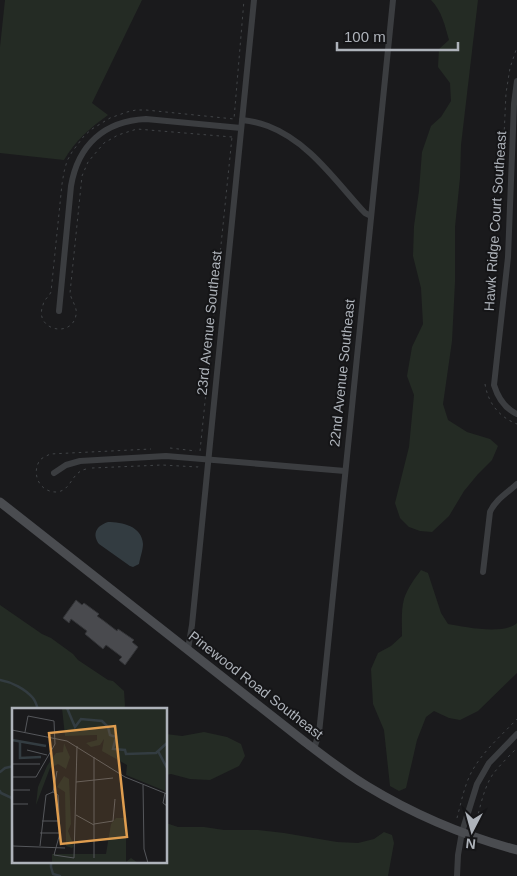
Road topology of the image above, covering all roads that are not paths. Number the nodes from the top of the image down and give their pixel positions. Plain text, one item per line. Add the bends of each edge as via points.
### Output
1 (254, 0) edge
2 (393, 0) edge
3 (517, 81) edge
4 (516, 91) edge
5 (242, 120) junction
6 (241, 128) junction
7 (514, 184) edge
8 (371, 216) junction
9 (59, 311) dead end
10 (517, 414) edge
11 (208, 460) junction
12 (345, 471) junction
13 (54, 472) dead end
14 (517, 484) edge
15 (0, 502) edge
16 (483, 572) dead end
17 (188, 649) junction
18 (517, 734) edge
19 (314, 749) junction
20 (462, 832) junction
21 (517, 850) edge
22 (457, 876) edge

1 - 5 street, 23rd Avenue Southeast
2 - 8 street, 22nd Avenue Southeast
3 - 4 street, Hawk Ridge Court Southeast
4 - 7 street, Hawk Ridge Court Southeast
5 - 6 street, 23rd Avenue Southeast
5 - 8 street via 277,130 300,145
6 - 9 street via 137,119 114,126 91,142 76,165 70,186
6 - 11 street, 23rd Avenue Southeast
7 - 10 street, Hawk Ridge Court Southeast via 494,385 500,399
8 - 12 street, 22nd Avenue Southeast
11 - 12 street
11 - 13 street via 166,456 80,461
11 - 17 street, 23rd Avenue Southeast
12 - 19 street, 22nd Avenue Southeast via 321,720
14 - 16 street via 492,506
15 - 17 street, Pinewood Road Southeast
17 - 19 street, Pinewood Road Southeast
18 - 20 street via 480,777
19 - 20 street, Pinewood Road Southeast via 384,796
20 - 21 street, Pinewood Road Southeast
20 - 22 street

